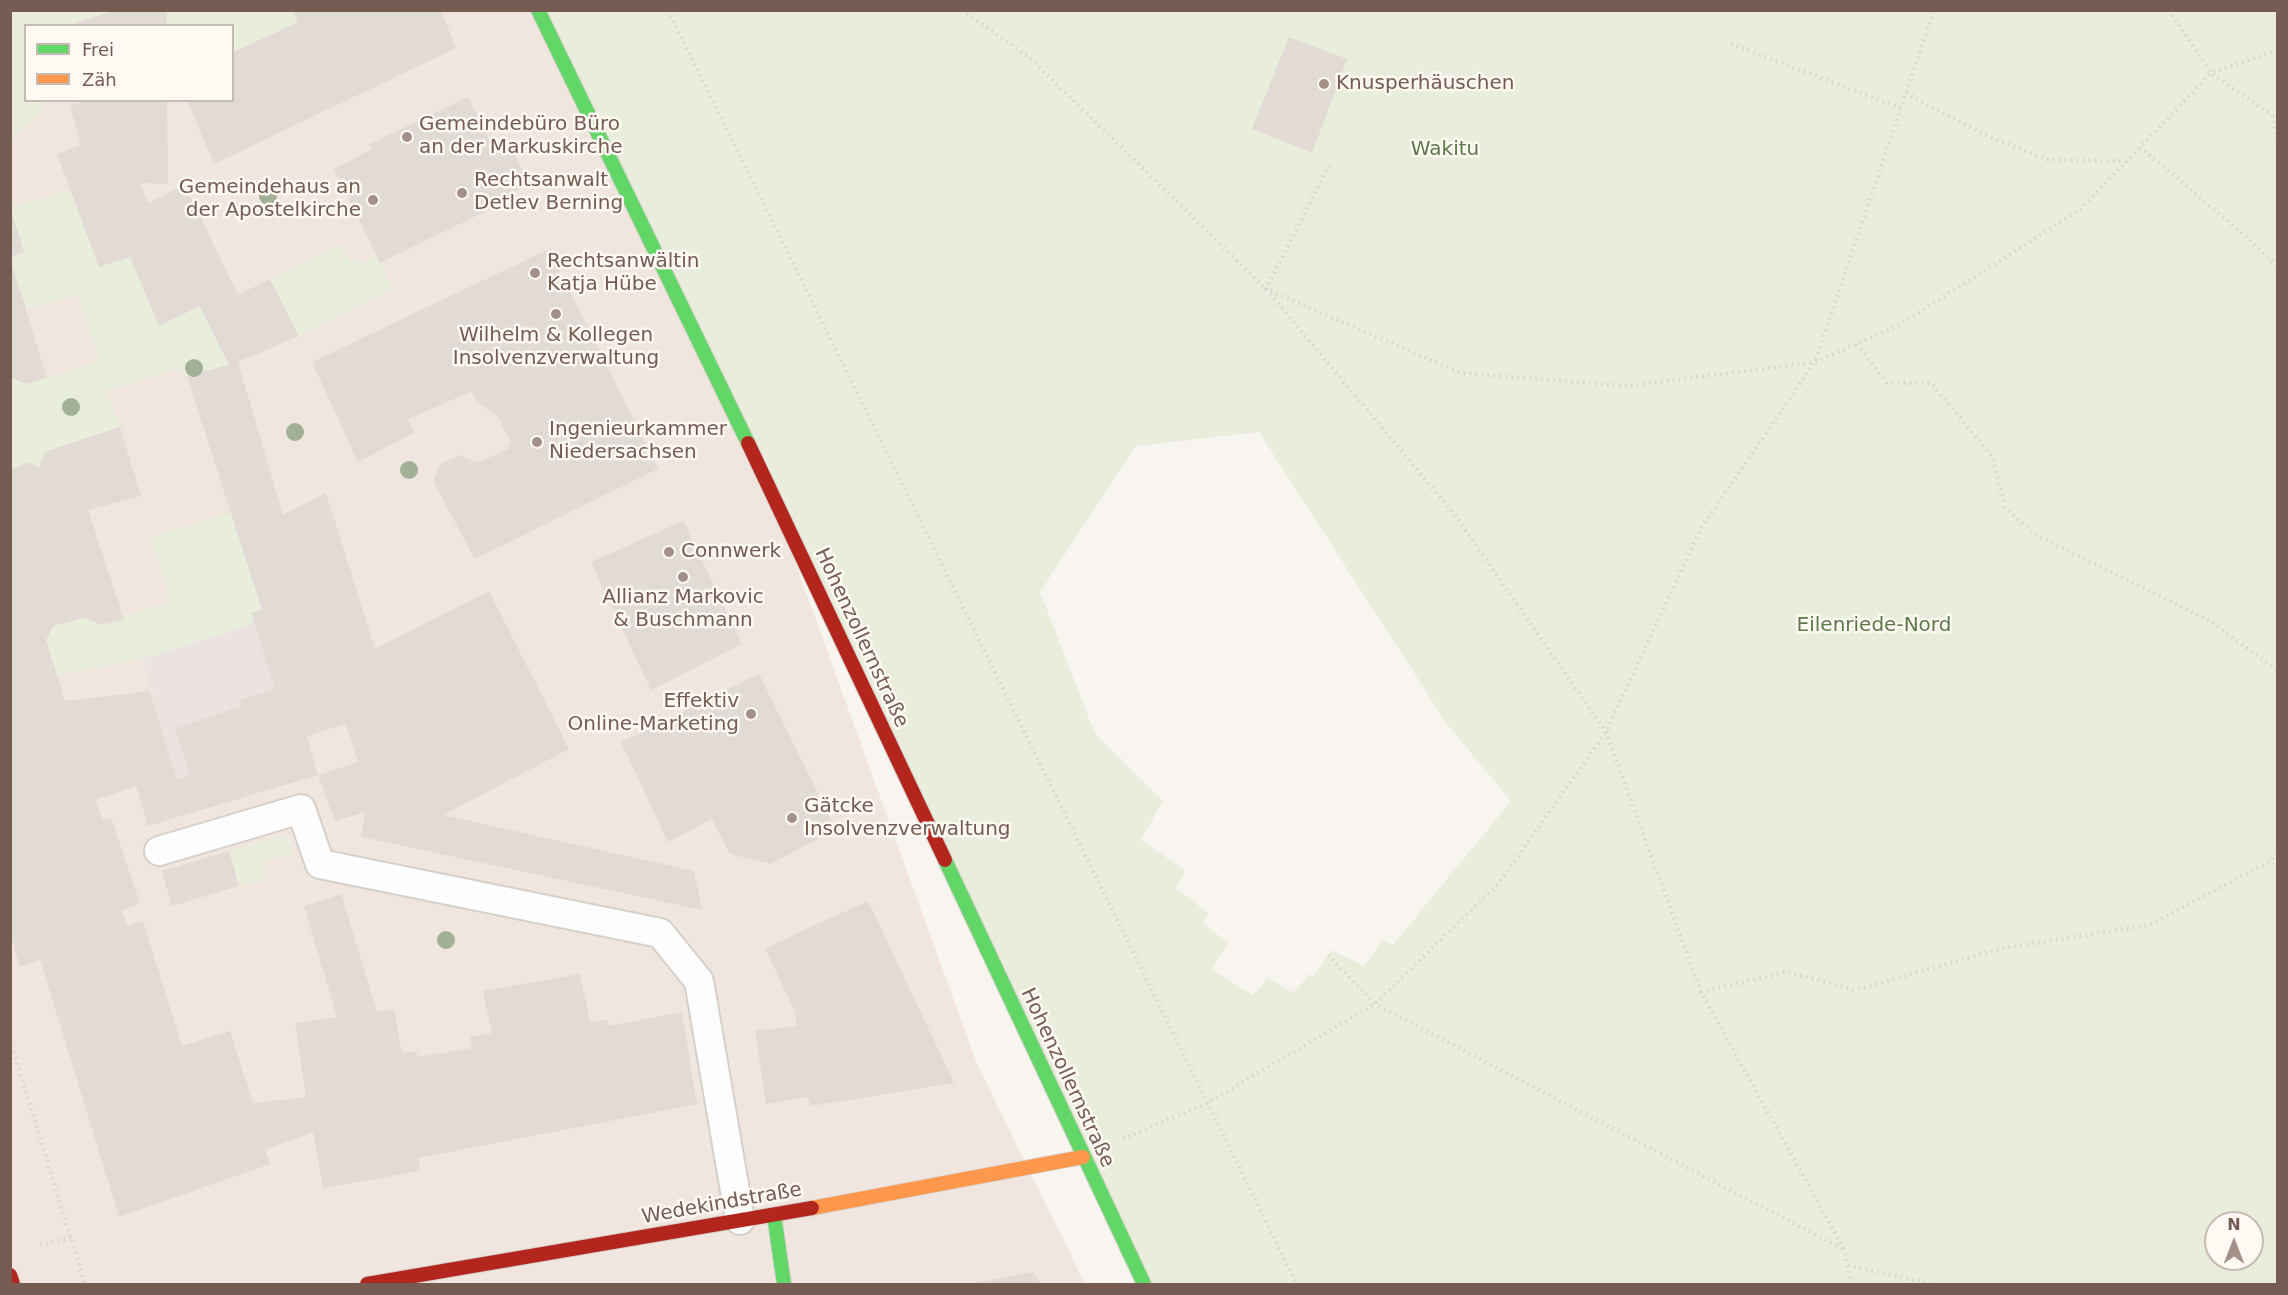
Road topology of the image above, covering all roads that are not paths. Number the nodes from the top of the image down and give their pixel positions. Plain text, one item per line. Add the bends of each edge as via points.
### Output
1 (538, 10) edge
2 (159, 850) dead end
3 (1083, 1157) junction
4 (774, 1215) junction
5 (740, 1220) junction
6 (10, 1275) edge
7 (13, 1284) edge
8 (367, 1284) edge
9 (784, 1284) edge
10 (1144, 1284) edge

1 - 3 street, Hohenzollernstraße via 763,474
2 - 5 lane via 301,809 320,864 660,933 699,981
3 - 4 street, Wedekindstraße
3 - 10 street, Hohenzollernstraße
4 - 5 street, Wedekindstraße
4 - 9 street
5 - 8 street, Wedekindstraße
6 - 7 street

